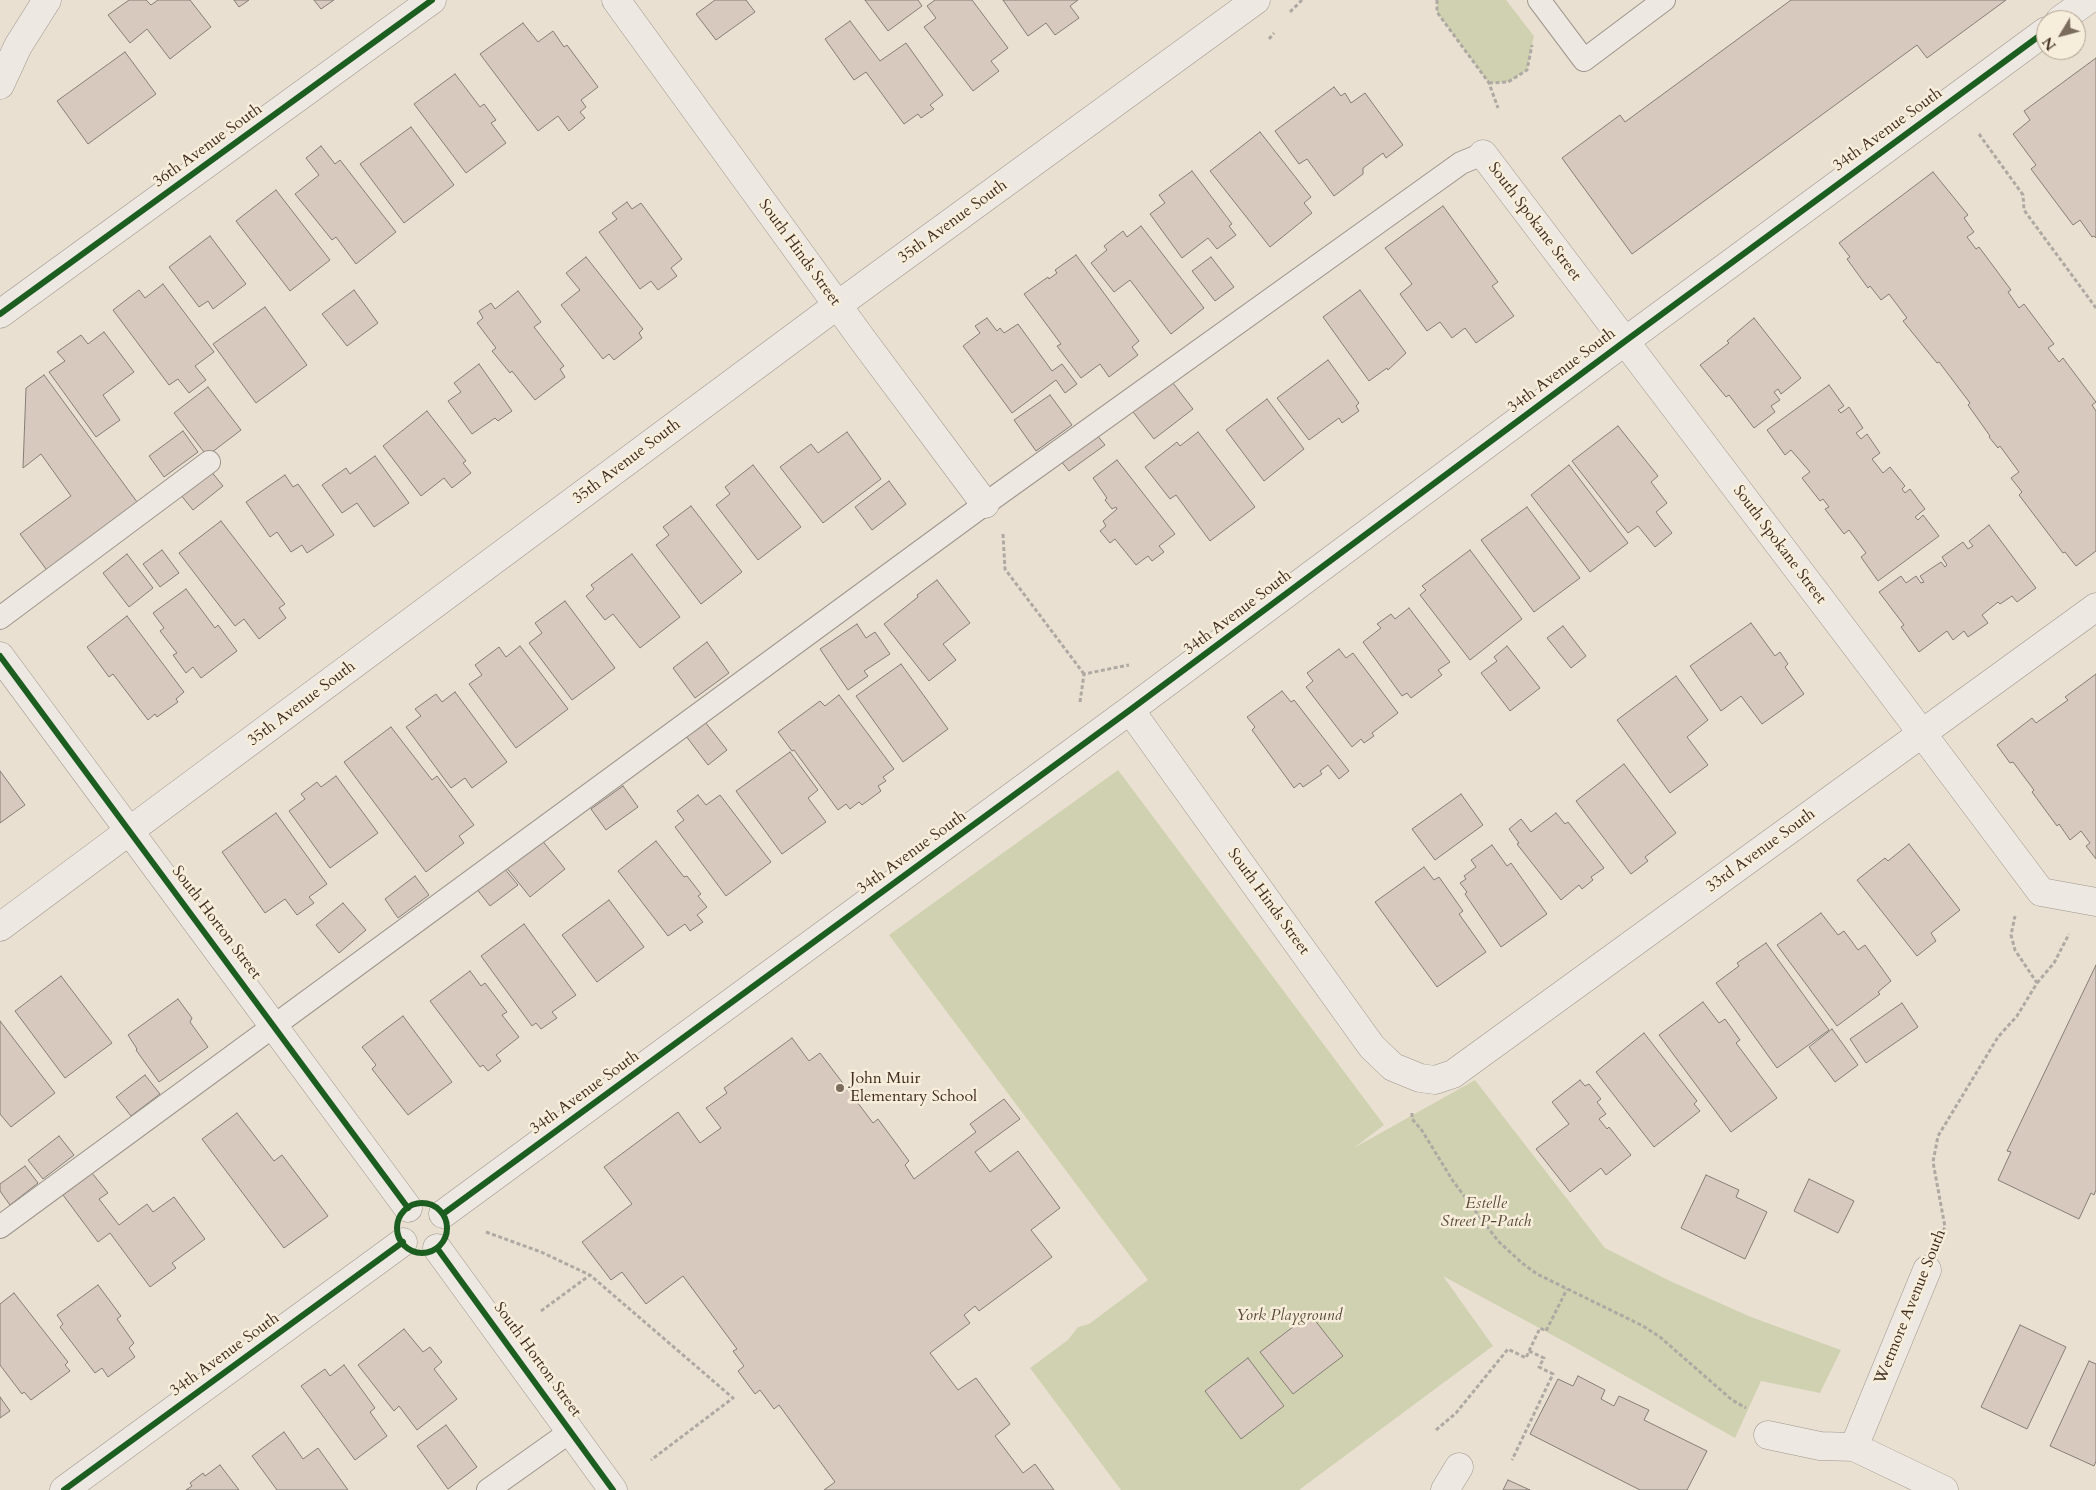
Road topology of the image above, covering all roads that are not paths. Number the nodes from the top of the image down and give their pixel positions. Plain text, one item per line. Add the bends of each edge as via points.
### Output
1 (48, 0) edge
2 (432, 0) edge
3 (616, 0) edge
4 (1256, 0) edge
5 (1539, 0) edge
6 (1664, 0) edge
7 (2088, 0) edge
8 (2074, 10) edge
9 (2036, 38) edge
10 (0, 85) edge
11 (1483, 154) joint
12 (838, 306) junction
13 (0, 314) edge
14 (1624, 342) junction
15 (209, 462) dead end
16 (985, 504) junction
17 (2096, 608) edge
18 (0, 618) edge
19 (0, 656) edge
20 (1130, 710) junction
21 (1923, 734) junction
22 (130, 832) junction
23 (2087, 901) edge
24 (0, 927) edge
25 (274, 1024) junction
26 (1420, 1078) joint
27 (408, 1208) junction
28 (443, 1214) junction
29 (0, 1226) edge
30 (402, 1242) junction
31 (437, 1248) junction
32 (1926, 1270) road end
33 (571, 1431) junction
34 (1768, 1436) dead end
35 (1854, 1447) junction
36 (1459, 1467) dead end
37 (64, 1490) edge
38 (488, 1490) edge
39 (613, 1490) edge
40 (1445, 1490) edge
41 (1944, 1490) edge

1 - 10 street via 18,46
2 - 13 street, 36th Avenue South
3 - 12 street, South Hinds Street
4 - 12 street, 35th Avenue South
5 - 6 lane via 1584,60
7 - 8 street
9 - 14 street, 34th Avenue South
11 - 14 street, South Spokane Street
11 - 16 lane via 1461,163
12 - 16 street, South Hinds Street
12 - 22 street, 35th Avenue South
14 - 20 street, 34th Avenue South
14 - 21 street, South Spokane Street
15 - 18 lane
16 - 25 lane
17 - 21 street, 33rd Avenue South
19 - 22 street, South Horton Street
20 - 26 street, South Hinds Street via 1372,1047 1393,1067
20 - 28 street, 34th Avenue South
21 - 23 street, South Spokane Street via 2041,892
21 - 26 street, 33rd Avenue South via 1453,1074 1435,1080
22 - 24 street, 35th Avenue South
22 - 25 street, South Horton Street
25 - 27 street, South Horton Street
25 - 29 lane
27 - 28 street via 430,1204
27 - 30 street via 398,1223
28 - 31 street via 446,1237
30 - 31 street via 412,1251 421,1253
30 - 37 street, 34th Avenue South
31 - 33 street, South Horton Street
32 - 35 street, Wetmore Avenue South
33 - 38 lane
33 - 39 street, South Horton Street
34 - 35 street via 1820,1446
35 - 41 street
36 - 40 street

